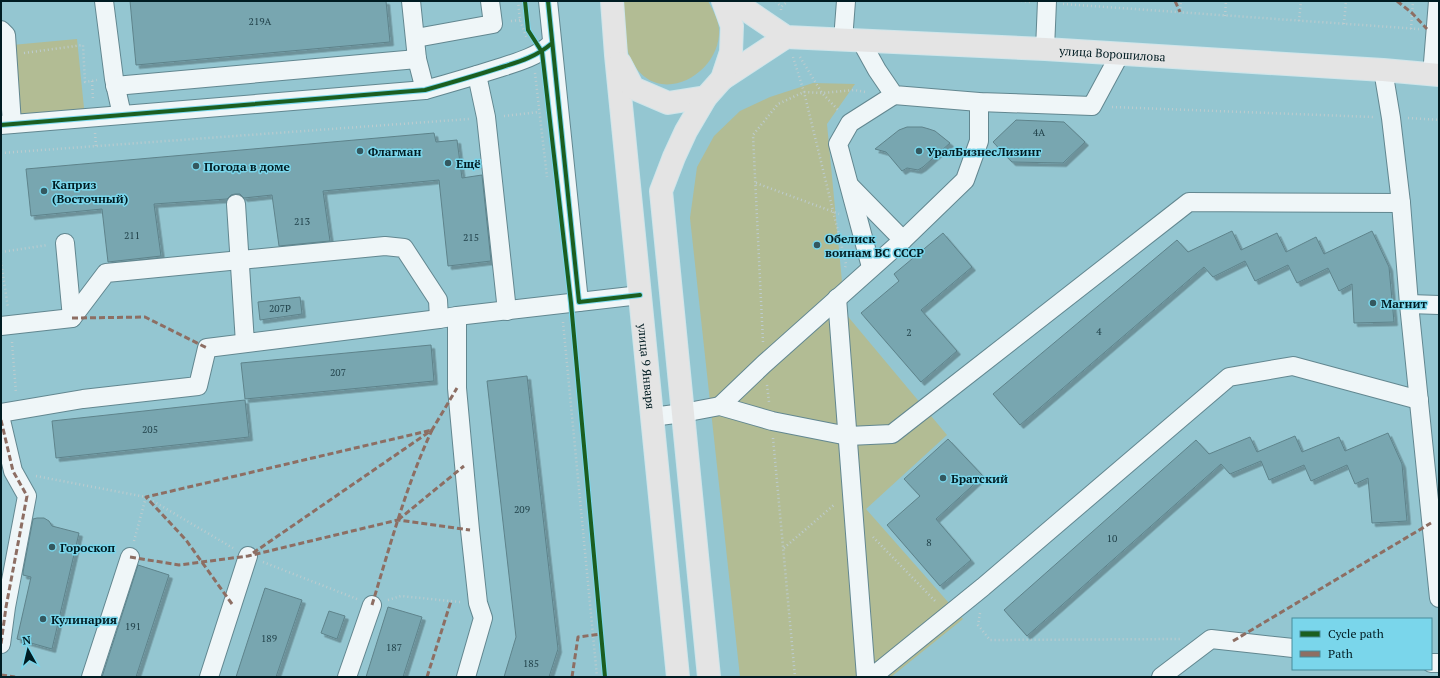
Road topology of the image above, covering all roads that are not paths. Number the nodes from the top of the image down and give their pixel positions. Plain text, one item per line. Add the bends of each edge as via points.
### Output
1 (104, 1) edge
2 (412, 1) edge
3 (490, 1) edge
4 (548, 1) edge
5 (612, 1) edge
6 (723, 1) edge
7 (734, 1) edge
8 (846, 1) edge
9 (1438, 1) edge
10 (1046, 2) edge
11 (1, 30) edge
12 (786, 37) junction
13 (416, 38) junction
14 (852, 40) junction
15 (1045, 49) junction
16 (542, 51) junction
17 (1120, 54) junction
18 (616, 55) junction
19 (417, 59) junction
20 (1383, 70) junction
21 (477, 75) junction
22 (1435, 75) edge
23 (722, 79) junction
24 (115, 82) junction
25 (425, 90) junction
26 (894, 95) junction
27 (706, 97) junction
28 (979, 102) junction
29 (122, 115) junction
30 (7, 124) edge
31 (849, 184) junction
32 (1401, 203) junction
33 (236, 204) dead end
34 (902, 240) junction
35 (65, 243) road end
36 (240, 259) junction
37 (870, 267) junction
38 (640, 295) junction
39 (837, 298) junction
40 (579, 302) junction
41 (1409, 304) junction
42 (1439, 306) edge
43 (507, 310) junction
44 (457, 316) junction
45 (72, 318) junction
46 (439, 319) junction
47 (6, 326) edge
48 (245, 343) junction
49 (1419, 400) junction
50 (720, 406) junction
51 (9, 412) edge
52 (683, 413) junction
53 (652, 417) junction
54 (1, 420) edge
55 (848, 436) junction
56 (248, 556) dead end
57 (130, 557) road end
58 (1439, 598) edge
59 (372, 605) road end
60 (1, 644) edge
61 (1292, 648) edge
62 (91, 677) edge
63 (209, 677) edge
64 (347, 677) edge
65 (466, 677) edge
66 (678, 677) edge
67 (709, 677) edge
68 (866, 677) edge
69 (872, 677) edge
70 (1161, 677) edge

1 - 24 street
2 - 13 street
3 - 13 street via 493,24
4 - 16 street
5 - 18 main road, улица 9 Января
6 - 23 main road via 732,26 731,52
7 - 12 main road
8 - 14 street
9 - 22 street
10 - 15 street
11 - 30 street via 6,35 8,55
12 - 14 main road, улица Ворошилова
12 - 23 main road
13 - 19 street
14 - 15 main road, улица Ворошилова
14 - 26 street
15 - 17 main road, улица Ворошилова
16 - 21 street
16 - 40 street
17 - 20 main road, улица Ворошилова
17 - 28 street via 1092,106
18 - 27 main road via 633,88 668,103
18 - 38 main road, улица 9 Января
19 - 24 street
19 - 25 street
20 - 22 main road, улица Ворошилова
20 - 32 street
21 - 25 street
21 - 43 street via 486,117
23 - 27 main road
24 - 29 street
25 - 29 street
26 - 28 street
26 - 31 street via 850,123 838,144
27 - 52 main road via 686,131 661,191
28 - 34 street via 979,141 965,180
29 - 30 street
31 - 34 street
31 - 37 street
32 - 41 street
32 - 55 street via 1189,202 892,434
33 - 36 street
34 - 37 street
35 - 45 street
36 - 45 street via 106,273
36 - 46 street via 385,246 404,248 438,300
36 - 48 street
37 - 39 street
38 - 40 street
38 - 53 main road, улица 9 Января
39 - 50 street
39 - 55 street
40 - 43 street
41 - 42 street
41 - 49 street
43 - 44 street
44 - 46 street
44 - 65 street via 457,388 478,603 483,618
45 - 47 street
46 - 48 street
48 - 51 street via 207,348 198,386 83,399
49 - 58 street
49 - 69 street via 1293,366 1229,377 983,587
50 - 52 street
50 - 55 street via 772,421
52 - 53 street
52 - 67 main road
53 - 66 main road, улица 9 Января
54 - 60 street via 13,471 27,496
55 - 68 street
56 - 63 street
57 - 62 street
59 - 64 street
61 - 70 street via 1211,638

